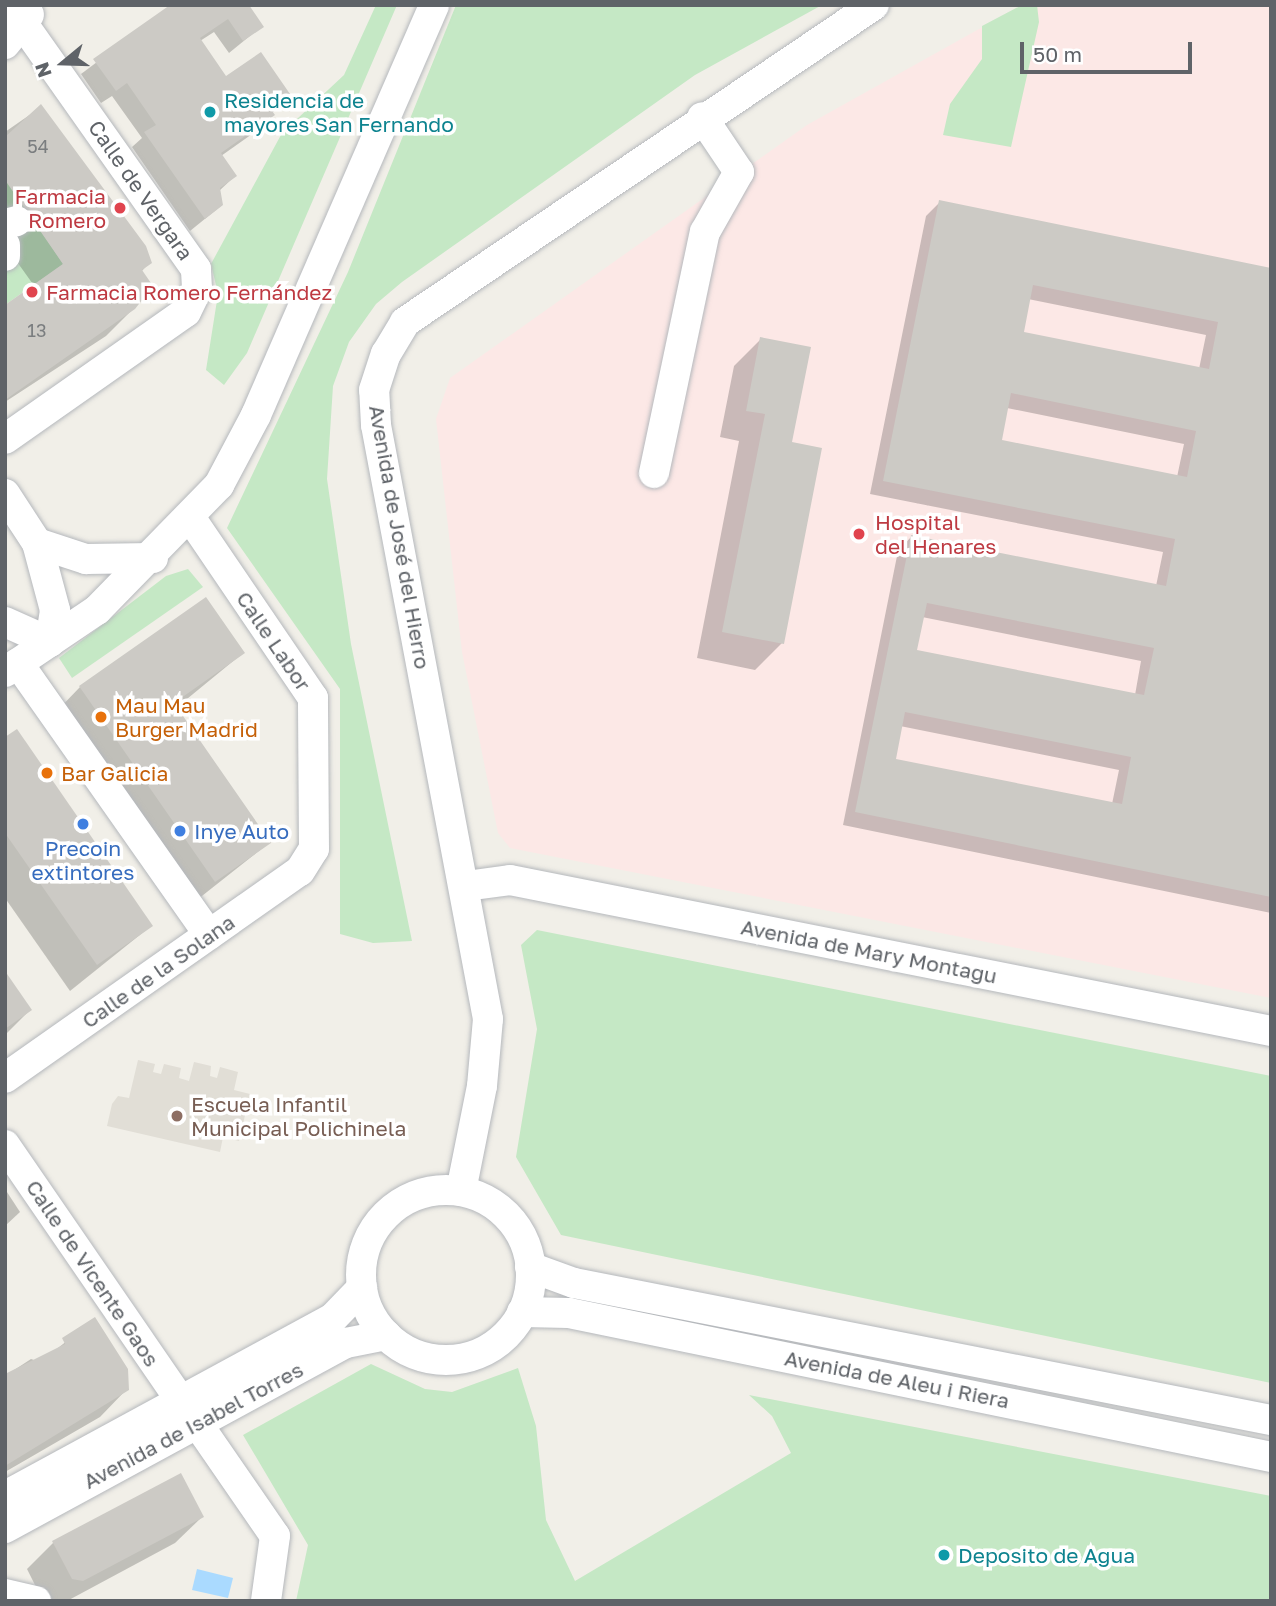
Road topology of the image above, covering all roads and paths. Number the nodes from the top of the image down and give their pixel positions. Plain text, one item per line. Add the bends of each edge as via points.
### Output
1 (434, 5) edge
2 (874, 5) edge
3 (19, 18) edge
4 (702, 117) junction
5 (9, 230) edge
6 (5, 256) edge
7 (5, 439) edge
8 (654, 472) dead end
9 (5, 494) edge
10 (190, 517) junction
11 (37, 542) junction
12 (153, 558) junction
13 (5, 622) edge
14 (50, 642) junction
15 (11, 668) edge
16 (309, 861) joint
17 (466, 886) junction
18 (209, 935) junction
19 (1271, 1031) edge
20 (5, 1078) edge
21 (5, 1145) edge
22 (461, 1191) junction
23 (530, 1267) junction
24 (362, 1288) junction
25 (522, 1312) junction
26 (386, 1335) junction
27 (189, 1412) junction
28 (1271, 1420) edge
29 (1271, 1457) edge
30 (5, 1496) edge
31 (5, 1528) edge
32 (5, 1594) edge
33 (36, 1601) edge
34 (266, 1601) edge

1 - 10 street via 256,415 219,485
2 - 4 street, Avenida de José del Hierro
3 - 7 street, Calle de Vergara via 196,268 197,289 186,312
4 - 8 street via 739,172 705,232
4 - 17 street, Avenida de José del Hierro via 405,323 374,390
5 - 6 street
9 - 11 street
10 - 12 street
10 - 16 street, Calle Labor via 313,698 317,739
11 - 12 street via 86,559
11 - 14 street via 55,610
12 - 14 street
13 - 14 street
14 - 15 street
15 - 18 street
16 - 18 street, Calle de la Solana
17 - 19 street, Avenida de Mary Montagu via 510,880
17 - 22 street, Avenida de José del Hierro via 488,1019 482,1086
18 - 20 street, Calle de la Solana
21 - 27 street, Calle de Vicente Gaos
22 - 23 street via 508,1218
22 - 24 street via 429,1192 387,1214 368,1241
23 - 25 street
23 - 28 street, Avenida de Aleu i Riera via 574,1283
24 - 26 street
24 - 27 street, Avenida de Isabel Torres via 333,1318
25 - 26 street via 503,1338 462,1358 421,1356
25 - 29 street, Avenida de Aleu i Riera via 569,1313
26 - 27 street, Avenida de Isabel Torres via 346,1343
27 - 30 street, Avenida de Isabel Torres
27 - 31 street, Avenida de Isabel Torres
27 - 34 street, Calle de Vicente Gaos via 275,1536
32 - 33 street

